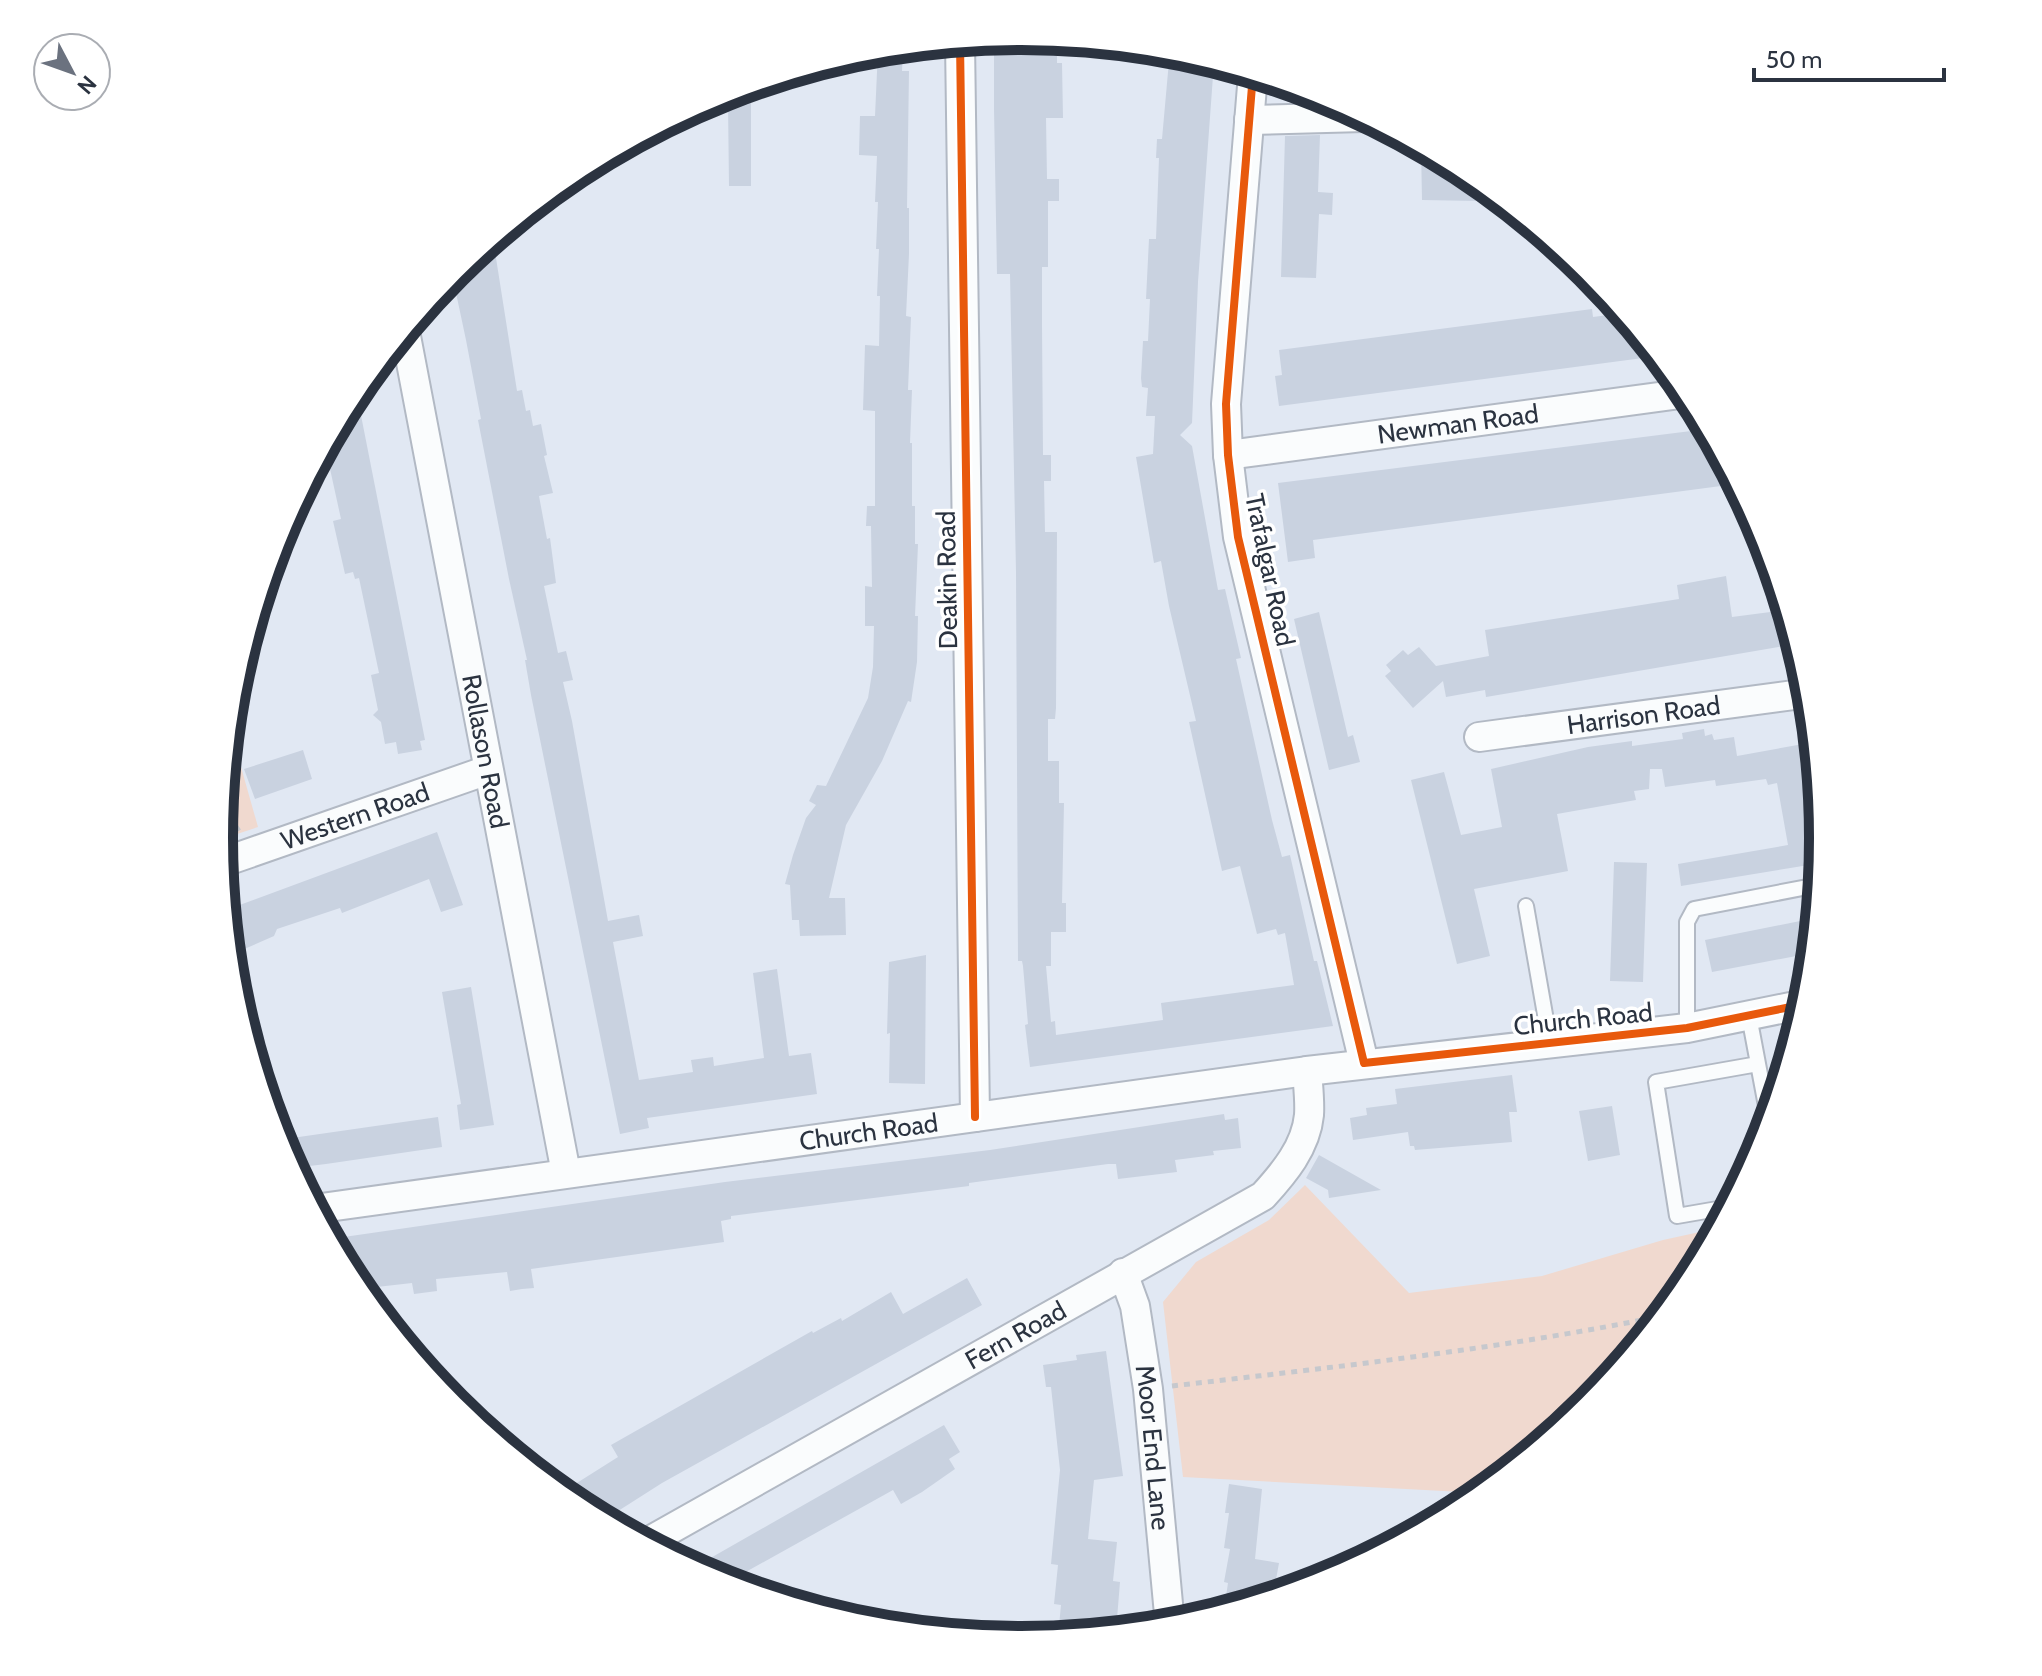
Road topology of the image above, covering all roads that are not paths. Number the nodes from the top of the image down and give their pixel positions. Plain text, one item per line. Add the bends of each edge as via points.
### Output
1 (960, 53) edge
2 (1252, 85) edge
3 (1340, 118) edge
4 (1249, 120) junction
5 (407, 344) edge
6 (1672, 395) edge
7 (1228, 455) junction
8 (1796, 695) edge
9 (1479, 737) dead end
10 (488, 770) junction
11 (234, 859) edge
12 (1807, 887) edge
13 (1526, 906) dead end
14 (1790, 1007) edge
15 (1749, 1016) junction
16 (1687, 1028) junction
17 (1550, 1043) junction
18 (1364, 1063) junction
19 (1758, 1064) junction
20 (1307, 1071) junction
21 (1764, 1098) edge
22 (975, 1117) junction
23 (566, 1173) junction
24 (325, 1207) edge
25 (1716, 1209) edge
26 (1123, 1273) junction
27 (657, 1537) edge
28 (1169, 1612) edge

1 - 22 street, Deakin Road
2 - 4 street, Trafalgar Road
3 - 4 street
4 - 7 street, Trafalgar Road via 1226,404
5 - 10 street, Rollason Road
6 - 7 street, Newman Road
7 - 18 street, Trafalgar Road via 1238,537
8 - 9 street, Harrison Road
10 - 11 street, Western Road
10 - 23 street, Rollason Road
12 - 16 lane via 1694,909 1687,922
13 - 17 lane
14 - 15 street, Church Road
15 - 16 street, Church Road
15 - 19 lane
16 - 17 street, Church Road
17 - 18 street, Church Road
18 - 20 street, Church Road
19 - 21 lane
19 - 25 lane via 1656,1082 1677,1216
20 - 22 street, Church Road
20 - 26 street, Fern Road via 1309,1115 1303,1139 1263,1196
22 - 23 street, Church Road
23 - 24 street, Church Road
26 - 27 street, Fern Road
26 - 28 street, Moor End Lane via 1135,1306 1148,1389

